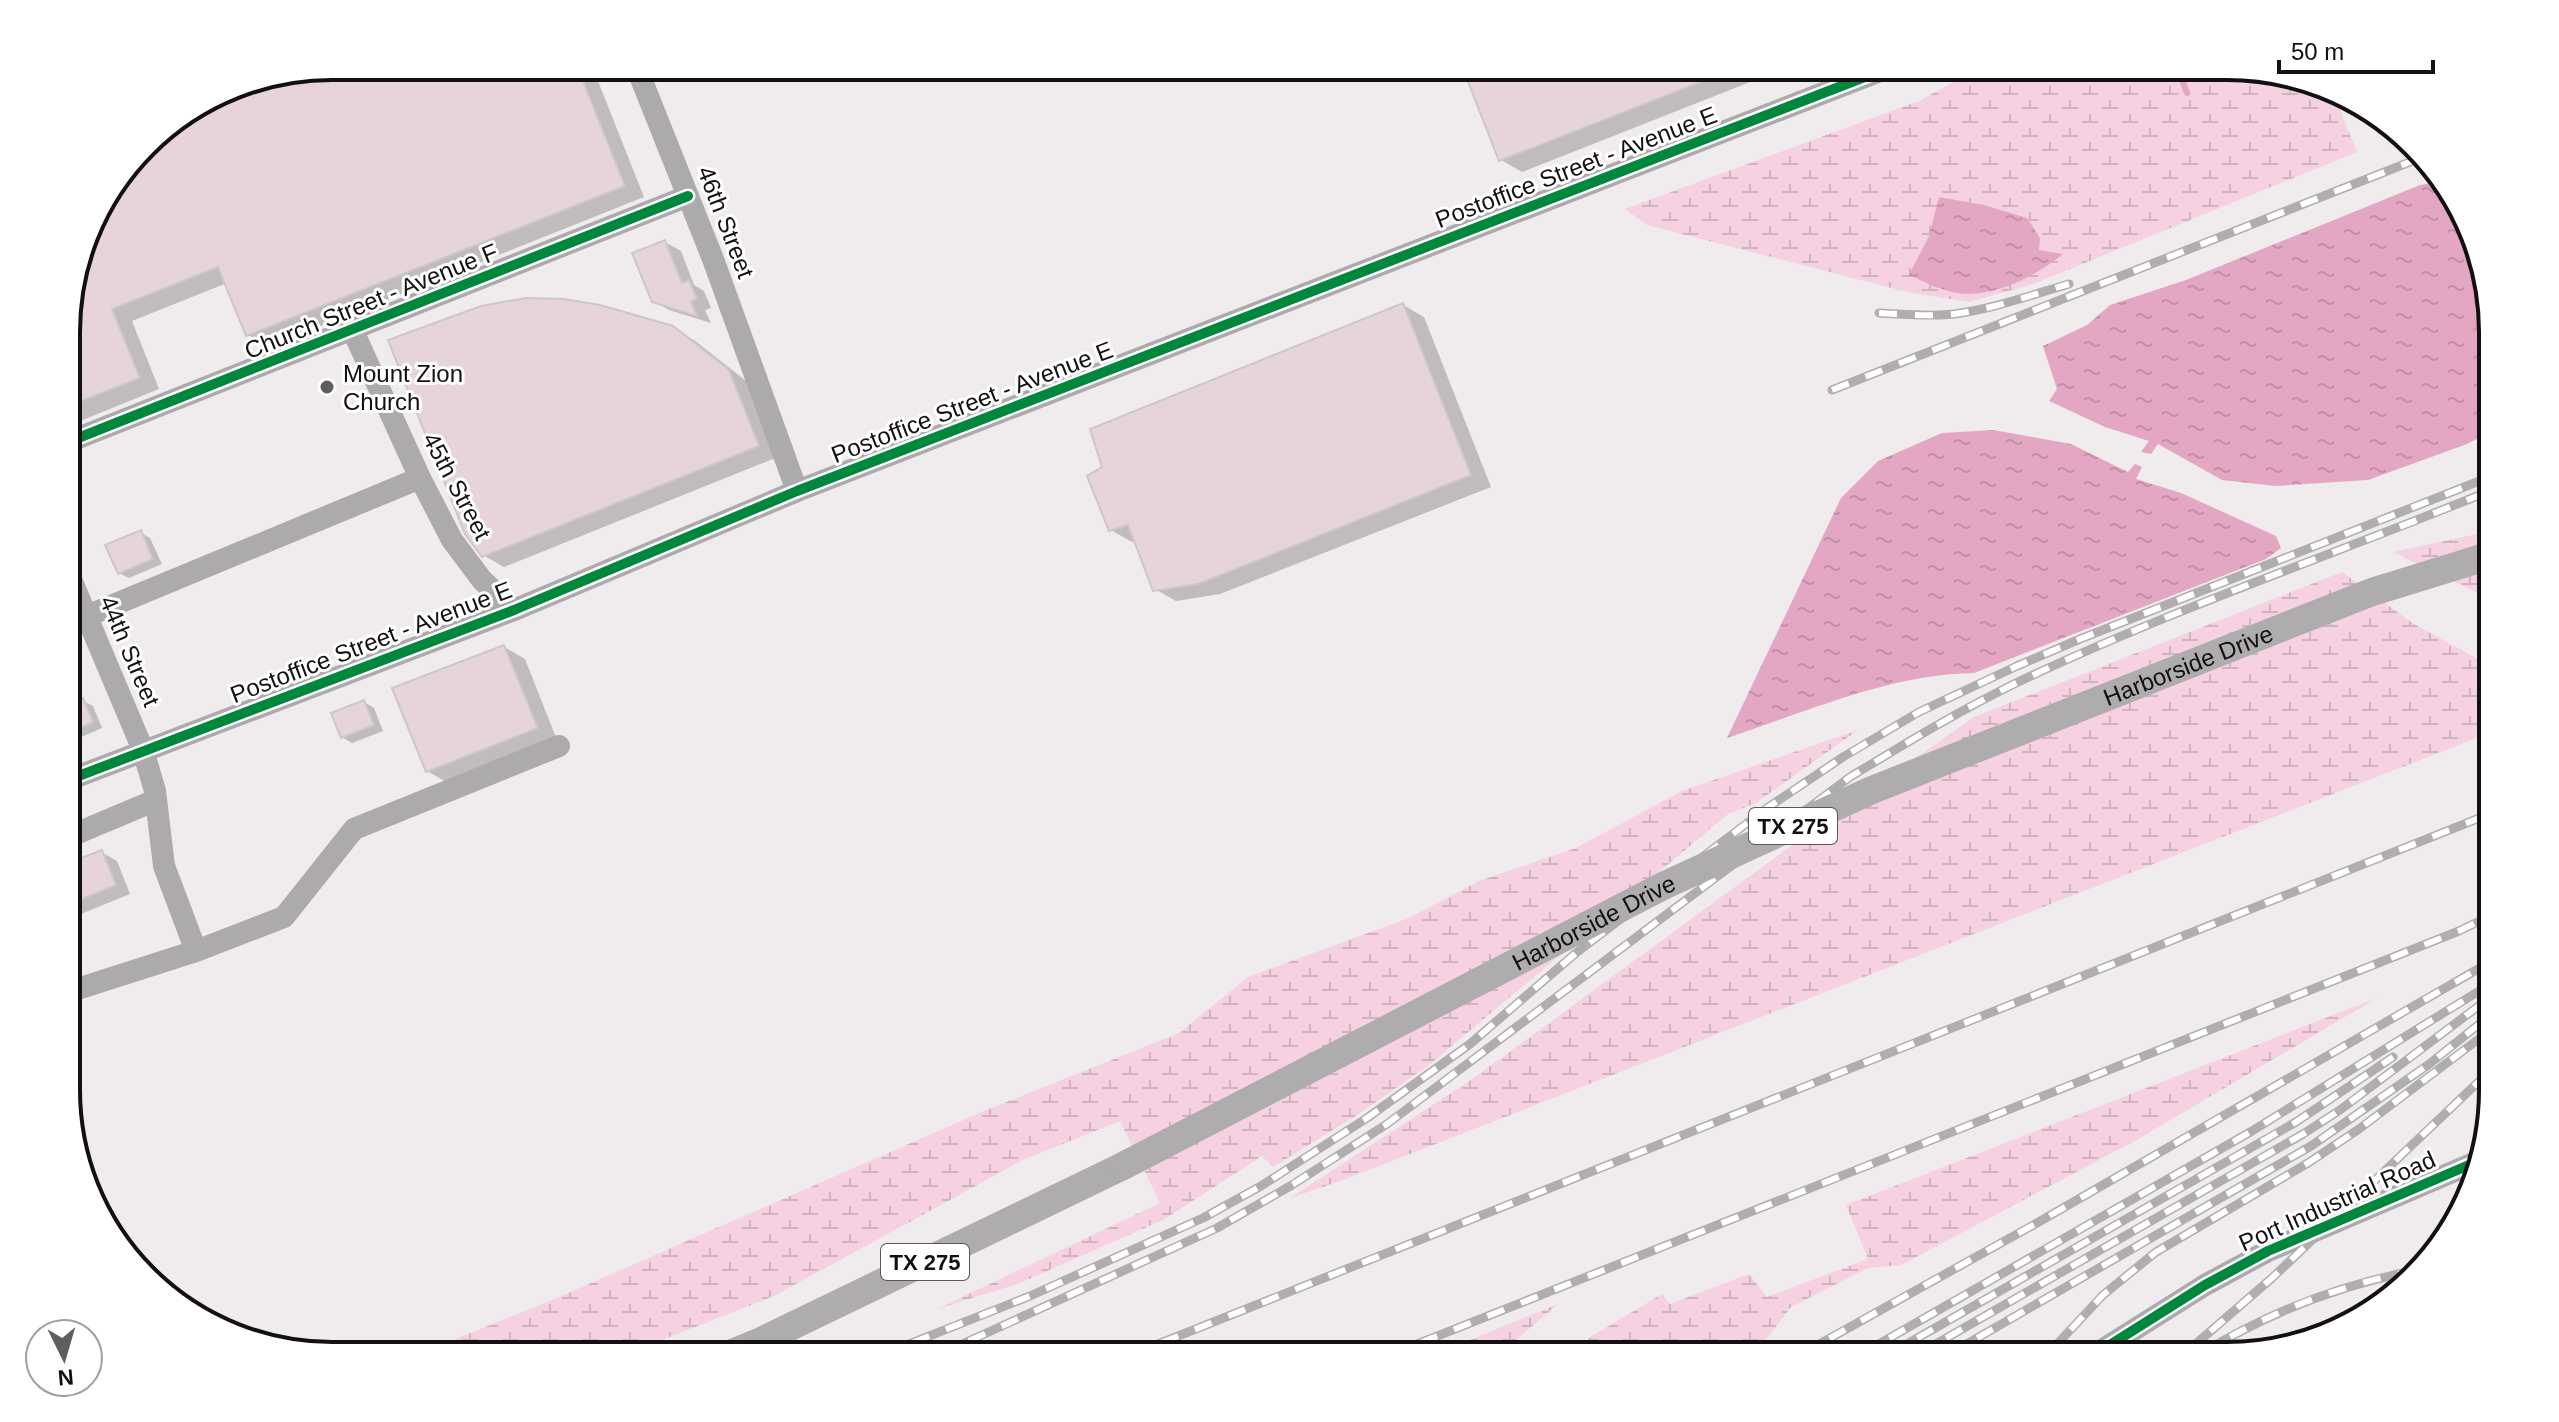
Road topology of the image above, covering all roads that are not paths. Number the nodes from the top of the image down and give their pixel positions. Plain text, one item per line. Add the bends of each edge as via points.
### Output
1 (642, 80) edge
2 (1857, 80) edge
3 (688, 196) junction
4 (353, 331) junction
5 (81, 437) edge
6 (420, 478) junction
7 (797, 491) junction
8 (2479, 559) edge
9 (81, 607) edge
10 (514, 610) junction
11 (87, 616) junction
12 (559, 746) dead end
13 (143, 750) junction
14 (80, 775) edge
15 (156, 800) junction
16 (80, 832) edge
17 (196, 951) junction
18 (80, 988) edge
19 (2466, 1166) edge
20 (2117, 1341) edge
21 (758, 1342) edge

1 - 3 street, 46th Street
2 - 7 street, Postoffice Street - Avenue E
3 - 4 street, Church Street - Avenue F
3 - 7 street, 46th Street
4 - 5 street, Church Street - Avenue F
4 - 6 street, 45th Street
6 - 10 street, 45th Street via 452,540 482,580
6 - 11 street
7 - 10 street, Postoffice Street - Avenue E
8 - 21 main road, Harborside Drive / TX 275, bridge via 2372,592 1872,790 1665,885 1123,1166
9 - 11 street, 44th Street
10 - 13 street, Postoffice Street - Avenue E
11 - 13 street, 44th Street
12 - 17 street via 354,829 284,917
13 - 14 street, Postoffice Street - Avenue E
13 - 15 street, 44th Street
15 - 16 street
15 - 17 street, 44th Street via 164,866
17 - 18 street
19 - 20 street, Port Industrial Road via 2237,1267

